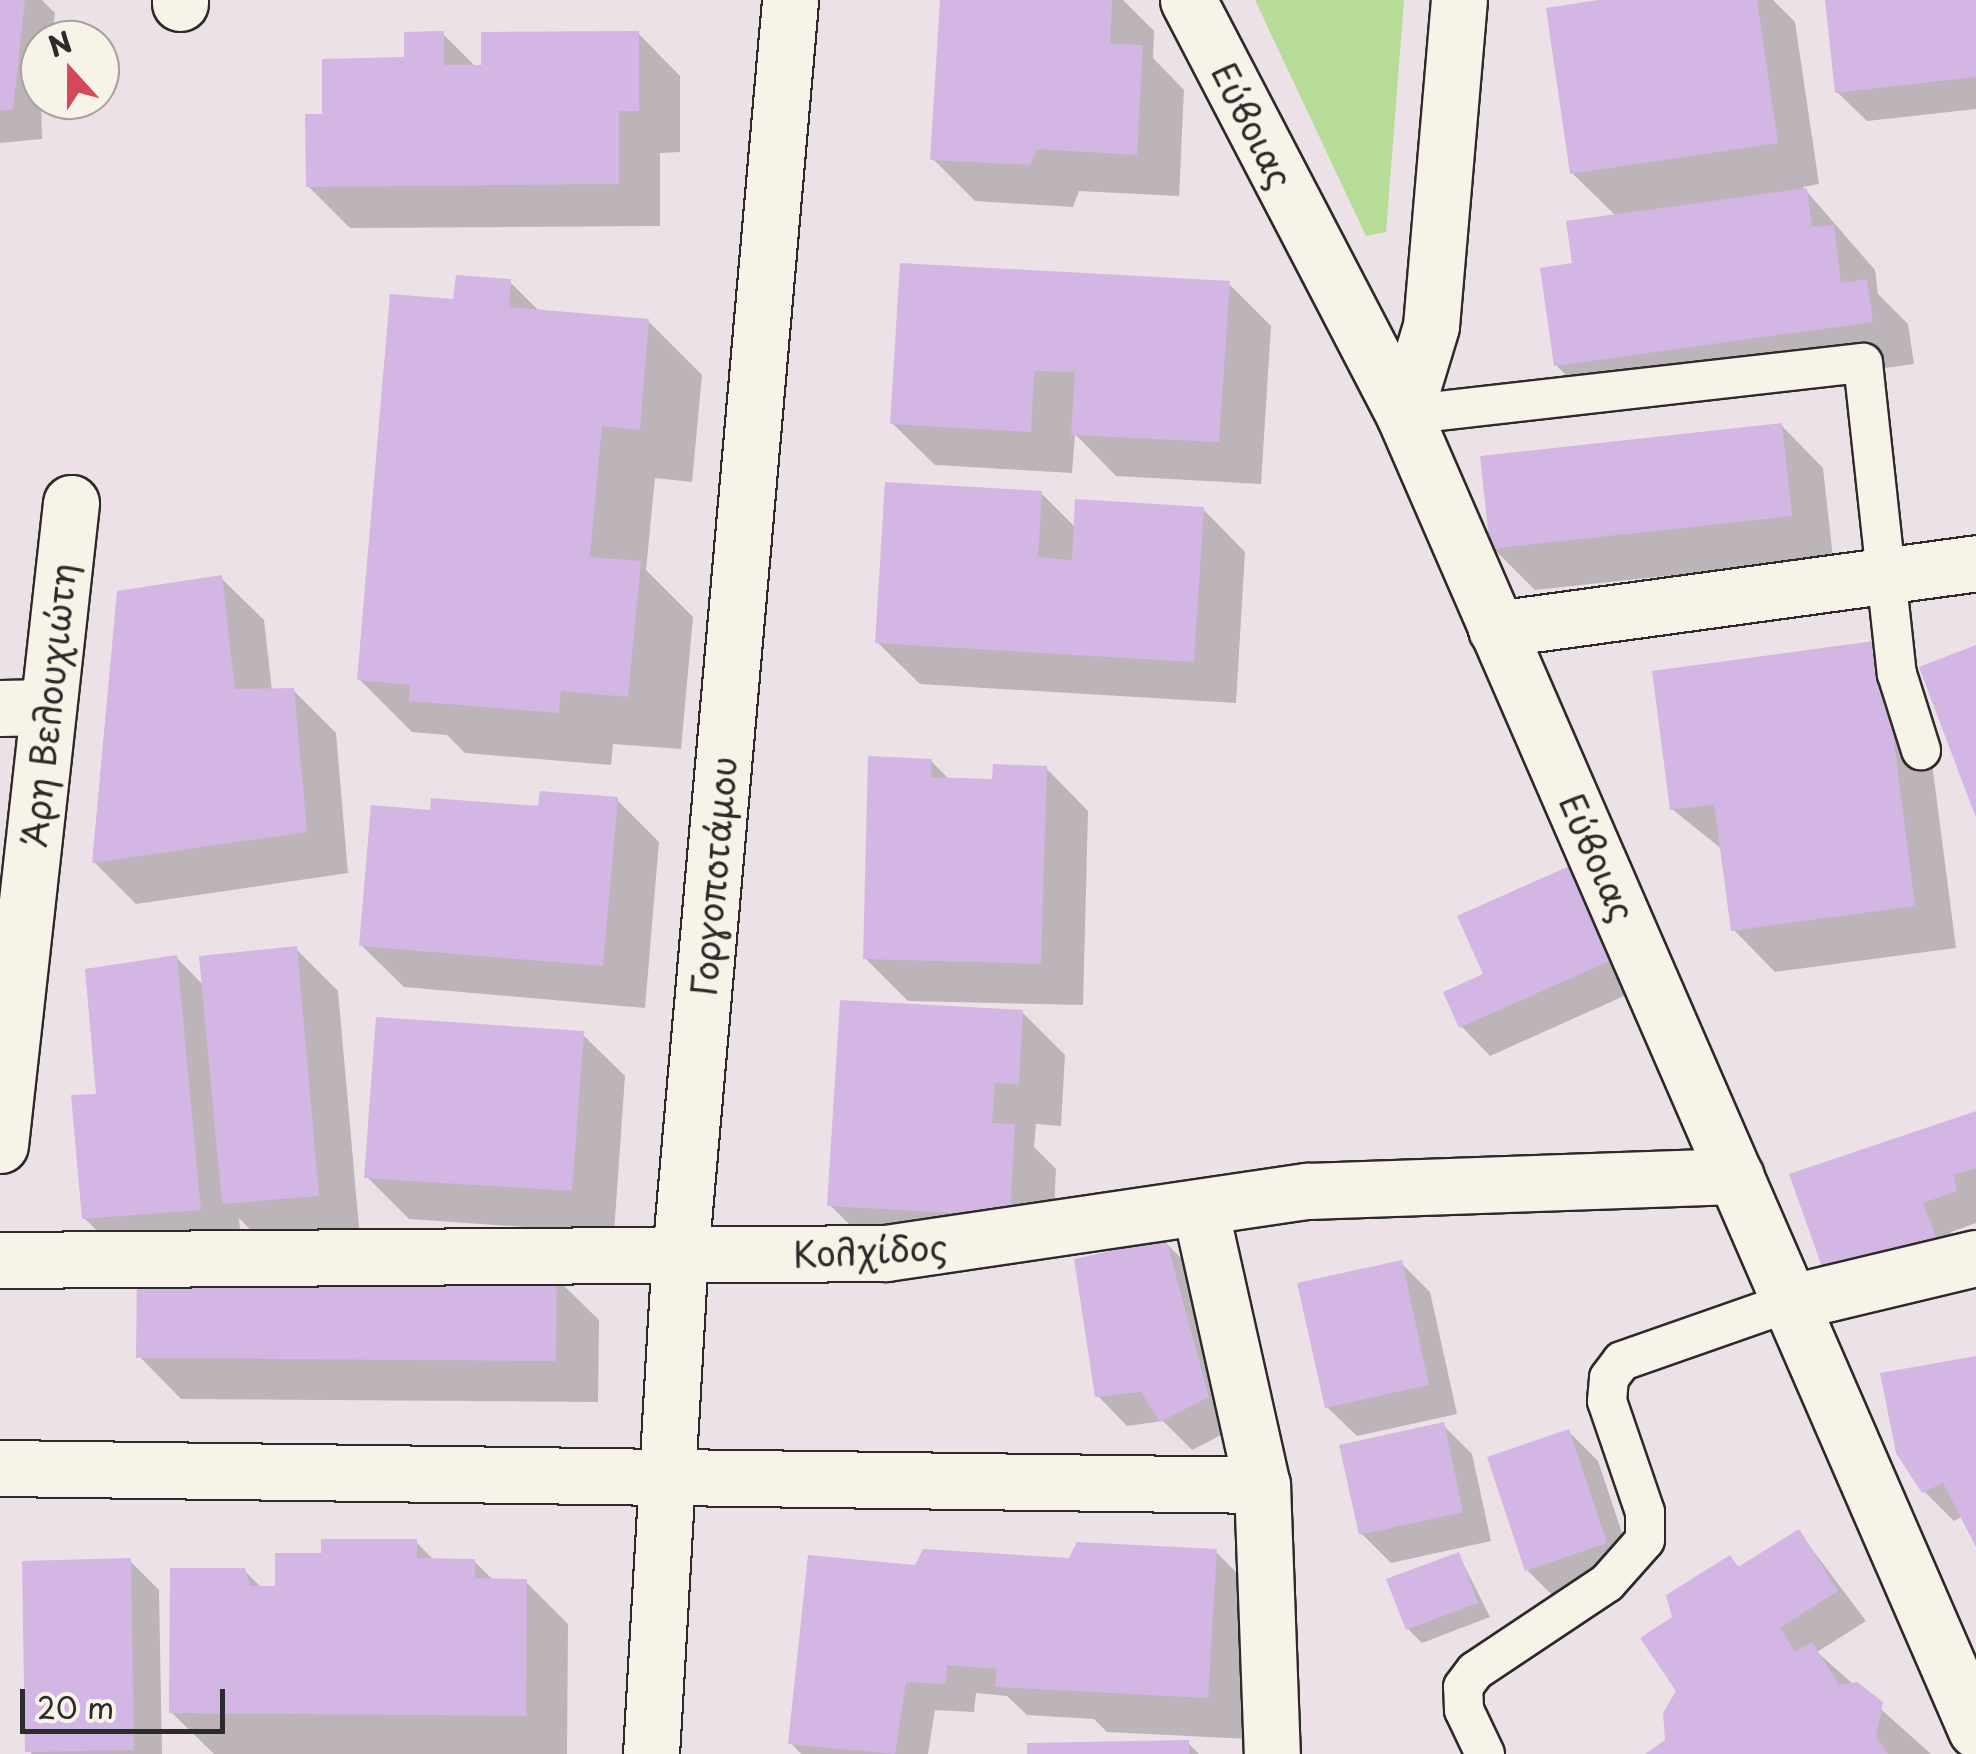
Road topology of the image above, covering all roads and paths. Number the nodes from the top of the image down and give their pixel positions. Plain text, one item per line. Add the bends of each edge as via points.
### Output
1 (790, 0) edge
2 (1188, 0) edge
3 (1459, 0) edge
4 (1404, 415) junction
5 (71, 503) dead end
6 (1976, 563) edge
7 (1887, 574) junction
8 (1496, 629) junction
9 (24, 707) edge
10 (1921, 750) dead end
11 (0, 1145) edge
12 (1736, 1176) junction
13 (1201, 1213) junction
14 (680, 1256) junction
15 (1976, 1258) edge
16 (0, 1260) edge
17 (1788, 1303) junction
18 (0, 1468) edge
19 (668, 1477) junction
20 (1262, 1486) junction
21 (1976, 1730) edge
22 (651, 1754) edge
23 (1272, 1754) edge
24 (1485, 1754) edge

1 - 14 street, Γοργοποτάμου
2 - 4 street, Εύβοιας
3 - 4 street via 1431,326
4 - 7 lane via 1863,364
4 - 8 street, Εύβοιας
5 - 9 street, Άρη Βελουχιώτη
6 - 7 street
7 - 8 street
7 - 10 lane via 1898,674
8 - 12 street, Εύβοιας
9 - 11 street, Άρη Βελουχιώτη
12 - 13 street, Κολχίδος via 1363,1186
12 - 17 street, Εύβοιας
13 - 14 street, Κολχίδος via 943,1249
13 - 20 street
14 - 16 street, Κολχίδος
14 - 19 street, Γοργοποτάμου
15 - 17 street
17 - 21 street, Εύβοιας
17 - 24 lane via 1622,1361 1609,1378 1607,1401 1645,1512 1644,1540 1608,1583 1475,1671 1464,1710
18 - 19 street
19 - 20 street
19 - 22 street, Γοργοποτάμου
20 - 23 street

